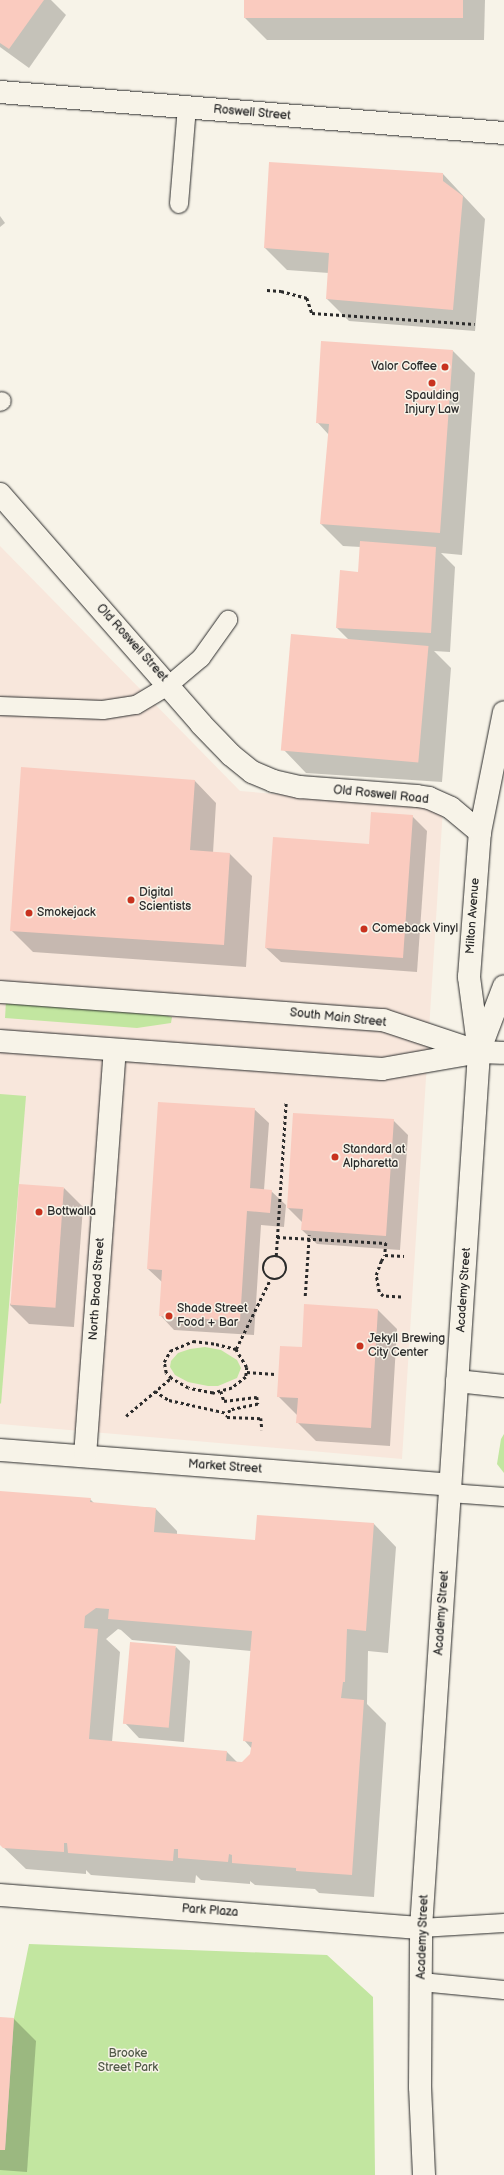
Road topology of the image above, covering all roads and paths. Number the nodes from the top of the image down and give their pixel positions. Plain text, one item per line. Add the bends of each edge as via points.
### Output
1 (0, 92) edge
2 (187, 107) junction
3 (504, 133) edge
4 (180, 204) dead end
5 (267, 290) dead end
6 (475, 324) dead end
7 (0, 494) edge
8 (228, 620) dead end
9 (169, 685) junction
10 (0, 706) edge
11 (504, 712) edge
12 (273, 781) joint
13 (480, 832) junction
14 (504, 986) edge
15 (0, 992) edge
16 (0, 1041) edge
17 (114, 1050) junction
18 (479, 1052) junction
19 (504, 1053) edge
20 (286, 1101) dead end
21 (309, 1235) dead end
22 (277, 1237) junction
23 (309, 1239) junction
24 (385, 1255) junction
25 (276, 1256) junction
26 (404, 1256) dead end
27 (270, 1280) junction
28 (305, 1296) dead end
29 (401, 1297) dead end
30 (236, 1349) junction
31 (247, 1372) junction
32 (275, 1374) dead end
33 (171, 1378) junction
34 (457, 1381) junction
35 (504, 1386) edge
36 (155, 1391) junction
37 (221, 1391) junction
38 (227, 1413) junction
39 (126, 1416) dead end
40 (262, 1430) dead end
41 (0, 1450) edge
42 (85, 1456) junction
43 (450, 1489) junction
44 (504, 1497) edge
45 (0, 1895) edge
46 (504, 1923) edge
47 (421, 1928) junction
48 (421, 1982) junction
49 (504, 1990) edge
50 (424, 2175) edge

1 - 2 street, Roswell Street
2 - 3 street, Roswell Street
2 - 4 lane
5 - 6 path via 307,298 312,313
7 - 9 street, Old Roswell Street
8 - 9 lane via 201,658
9 - 10 lane via 136,705 103,710
9 - 12 street, Old Roswell Street via 231,755 252,772
11 - 13 street, Milton Avenue
12 - 13 street, Old Roswell Road via 300,787 429,798 451,808
13 - 18 street, Milton Avenue via 469,976
14 - 18 street
15 - 18 street, South Main Street via 383,1020
16 - 17 street
17 - 18 street via 382,1069
17 - 42 street, North Broad Street
18 - 19 street
18 - 34 street, Academy Street
20 - 22 path
21 - 23 path
22 - 23 path
22 - 25 path
23 - 24 path via 386,1243
23 - 28 path
24 - 26 path
24 - 29 path via 377,1269 379,1292 383,1296
25 - 27 path via 265,1260 262,1267 264,1275
25 - 27 path via 280,1256 286,1262 288,1269 285,1276 278,1281
27 - 30 path
30 - 31 path via 247,1367
30 - 33 path via 193,1341 170,1351 164,1362 166,1373
31 - 32 path
31 - 37 path via 246,1377 232,1388
33 - 36 path
33 - 37 path via 188,1388 213,1393
34 - 35 street
34 - 43 street, Academy Street
36 - 38 path via 169,1400
36 - 39 path
37 - 38 path via 224,1401 257,1397 258,1404 230,1410
38 - 40 path via 227,1416 261,1418
41 - 42 street, Market Street
42 - 43 street, Market Street
43 - 44 lane
43 - 47 street, Academy Street
45 - 47 street, Park Plaza
46 - 47 lane
47 - 48 street, Academy Street
48 - 49 lane
48 - 50 street, Academy Street via 420,2087

